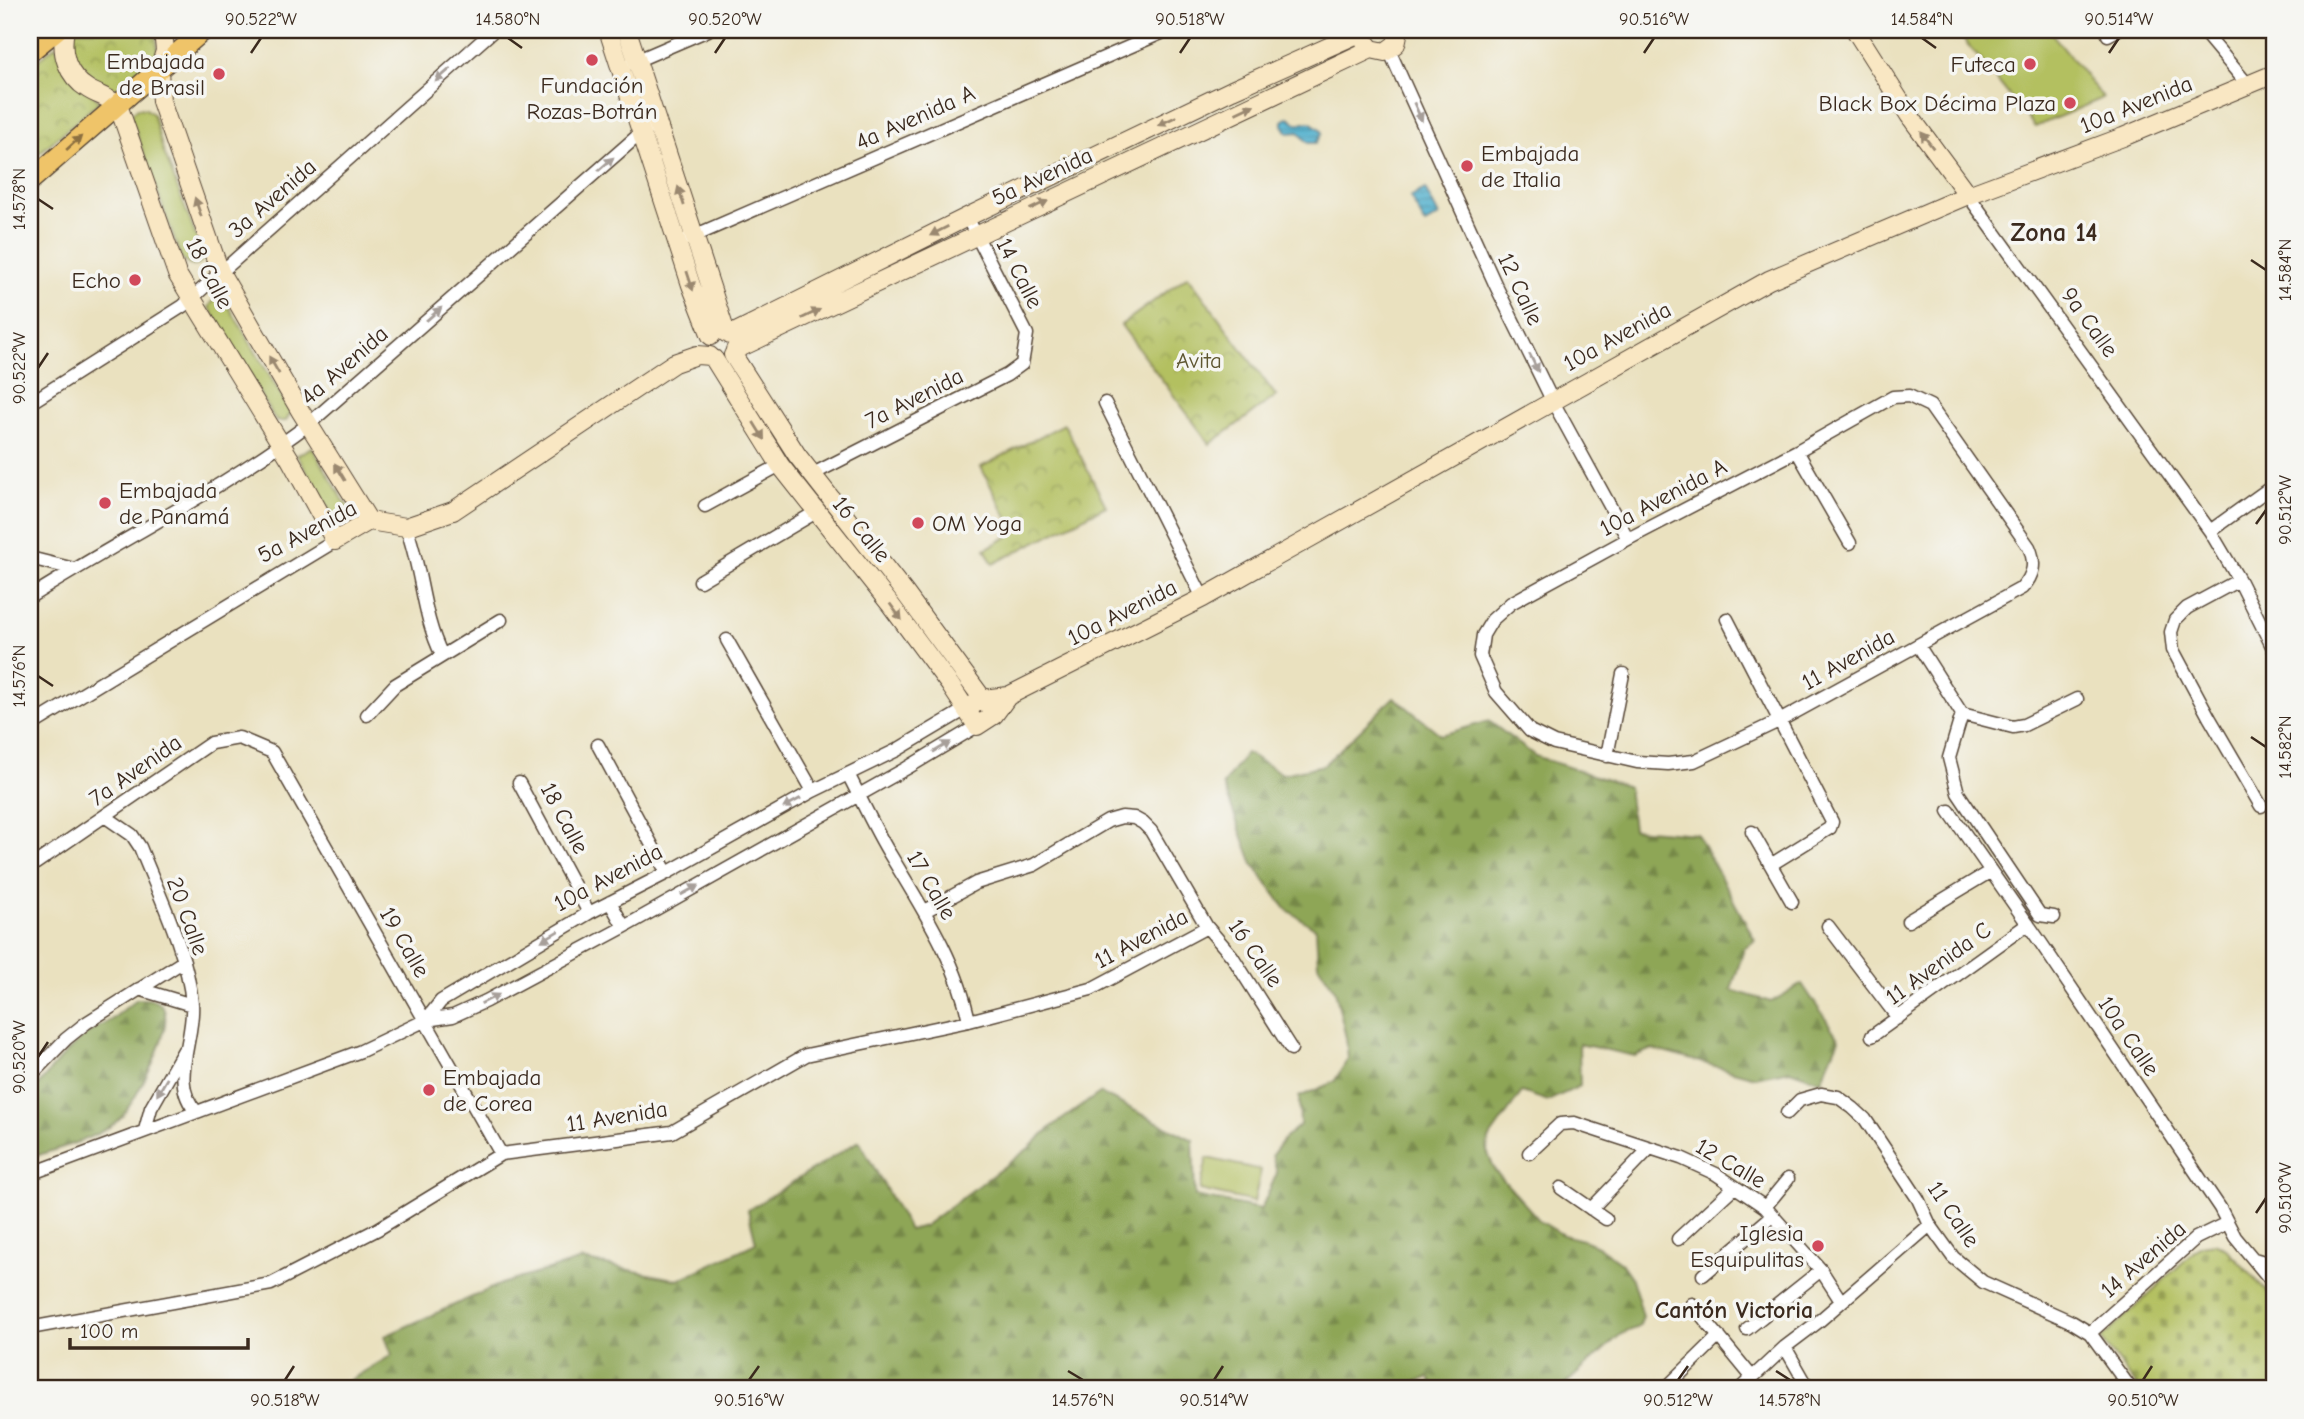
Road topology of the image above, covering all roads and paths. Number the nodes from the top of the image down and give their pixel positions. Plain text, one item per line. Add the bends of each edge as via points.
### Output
1 (57, 30) edge
2 (65, 30) edge
3 (163, 30) edge
4 (204, 30) edge
5 (494, 30) edge
6 (608, 30) edge
7 (627, 30) edge
8 (708, 30) edge
9 (1168, 30) edge
10 (1855, 30) edge
11 (2202, 30) edge
12 (1363, 31) edge
13 (1399, 36) edge
14 (1371, 49) junction
15 (30, 52) edge
16 (629, 64) junction
17 (159, 71) junction
18 (2274, 74) edge
19 (2248, 85) junction
20 (118, 105) junction
21 (650, 129) junction
22 (30, 181) edge
23 (1968, 195) junction
24 (967, 217) junction
25 (977, 234) junction
26 (686, 240) junction
27 (220, 272) junction
28 (192, 299) junction
29 (721, 346) junction
30 (1026, 350) joint
31 (1909, 396) joint
32 (1552, 400) junction
33 (30, 403) edge
34 (1105, 403) dead end
35 (310, 423) junction
36 (281, 446) junction
37 (1797, 451) junction
38 (780, 465) junction
39 (811, 475) junction
40 (2274, 485) edge
41 (705, 506) dead end
42 (816, 512) junction
43 (369, 521) junction
44 (406, 527) junction
45 (2210, 531) junction
46 (1628, 539) junction
47 (335, 541) junction
48 (1850, 542) dead end
49 (30, 558) edge
50 (74, 569) junction
51 (2239, 580) junction
52 (700, 581) dead end
53 (30, 597) edge
54 (1203, 598) junction
55 (501, 620) dead end
56 (1727, 620) dead end
57 (727, 640) dead end
58 (1918, 645) junction
59 (2274, 650) edge
60 (442, 654) junction
61 (1486, 673) joint
62 (1623, 674) dead end
63 (965, 675) junction
64 (1030, 685) junction
65 (1008, 696) junction
66 (983, 699) junction
67 (2077, 699) dead end
68 (966, 709) junction
69 (1962, 714) junction
70 (367, 715) dead end
71 (994, 715) junction
72 (1781, 720) junction
73 (30, 726) edge
74 (977, 726) junction
75 (598, 745) dead end
76 (272, 752) joint
77 (1607, 756) junction
78 (848, 774) junction
79 (519, 783) dead end
80 (813, 791) junction
81 (859, 795) junction
82 (2261, 806) dead end
83 (1949, 811) dead end
84 (106, 817) junction
85 (1752, 832) dead end
86 (1772, 864) junction
87 (30, 867) edge
88 (1991, 871) junction
89 (667, 873) junction
90 (610, 902) junction
91 (1792, 902) dead end
92 (925, 911) junction
93 (589, 913) junction
94 (2054, 916) dead end
95 (1908, 921) dead end
96 (2028, 924) junction
97 (1828, 926) dead end
98 (624, 927) junction
99 (1207, 927) junction
100 (184, 961) junction
101 (139, 989) junction
102 (192, 1005) junction
103 (1898, 1018) junction
104 (426, 1020) junction
105 (969, 1021) junction
106 (1872, 1037) dead end
107 (186, 1047) junction
108 (1291, 1049) dead end
109 (30, 1076) edge
110 (197, 1112) junction
111 (1787, 1113) dead end
112 (145, 1130) junction
113 (1649, 1149) junction
114 (1529, 1153) dead end
115 (501, 1154) junction
116 (30, 1174) edge
117 (1787, 1179) dead end
118 (1734, 1187) junction
119 (1561, 1188) dead end
120 (1591, 1209) junction
121 (1768, 1212) junction
122 (1606, 1219) dead end
123 (2227, 1223) junction
124 (1930, 1225) junction
125 (1678, 1239) dead end
126 (2253, 1259) junction
127 (2274, 1265) edge
128 (1821, 1270) junction
129 (1703, 1275) dead end
130 (2274, 1284) edge
131 (1841, 1301) junction
132 (1692, 1304) dead end
133 (30, 1328) edge
134 (1747, 1329) dead end
135 (2090, 1333) junction
136 (1719, 1336) junction
137 (1785, 1347) junction
138 (1752, 1377) junction
139 (1665, 1389) edge
140 (1740, 1389) edge
141 (1809, 1389) edge
142 (2131, 1389) edge

1 - 15 main road
2 - 20 street via 63,51 70,72 85,88
3 - 17 street, 18 Calle via 165,51
4 - 17 main road
5 -> 27 street, 3a Avenida
6 - 16 street, 16 Calle
7 - 16 street, 16 Calle
8 - 16 street
9 - 26 street, 4a Avenida A
23 -> 10 street, 9a Calle
11 - 19 street
12 - 14 street via 1364,42
12 -> 24 street, 5a Avenida
13 - 14 street via 1380,52
13 -> 32 street, 12 Calle via 1496,286
25 -> 14 street, 5a Avenida
16 - 21 street, 16 Calle
17 - 20 main road
27 -> 17 street, 18 Calle via 161,101
18 - 19 street, 10a Avenida
19 - 23 street, 10a Avenida
22 -> 20 main road
20 - 28 street, 18 Calle via 177,274
21 - 26 street, 16 Calle
35 -> 21 street, 4a Avenida
23 - 32 street, 10a Avenida via 1769,280
23 - 45 street, 9a Calle
24 - 25 street, 14 Calle
24 -> 29 street, 5a Avenida
29 -> 25 street, 5a Avenida
25 - 30 street, 14 Calle via 1027,334
26 - 29 street, 16 Calle
27 - 28 street, 3a Avenida
35 -> 27 street, 18 Calle
28 - 33 street, 3a Avenida
28 - 36 street, 18 Calle
29 -> 38 street, 16 Calle
29 - 39 street, 16 Calle
29 - 44 street, 5a Avenida via 674,363 453,510
30 - 39 street, 7a Avenida via 1022,364 1007,374
31 - 37 street, 10a Avenida A via 1893,397
31 - 58 street, 11 Avenida via 1930,406 2029,547 2034,570 2022,588
32 - 46 street, 12 Calle
32 - 54 street, 10a Avenida
34 - 54 street
35 - 36 street, 4a Avenida
43 -> 35 street, 18 Calle
36 - 47 street, 18 Calle
36 - 50 street, 4a Avenida
37 - 46 street, 10a Avenida A
37 - 48 street
38 - 41 street
38 - 42 street, 16 Calle
39 - 63 street, 16 Calle
40 - 45 street
42 - 52 street
42 -> 68 street, 16 Calle
43 - 44 street, 5a Avenida
43 - 47 street, 5a Avenida
44 - 60 street
45 - 51 street, 9a Calle
46 - 61 street, 10a Avenida A via 1511,603 1492,620 1483,635 1480,656
47 - 73 street, 5a Avenida
49 - 50 street
50 - 53 street, 4a Avenida
51 - 59 street, 9a Calle
51 - 82 street via 2187,608 2171,632 2173,650
54 - 64 street, 10a Avenida
55 - 60 street
56 - 72 street
57 - 80 street
58 - 69 street
58 - 72 street, 11 Avenida
60 - 70 street via 395,685
61 - 77 street, 11 Avenida via 1496,692 1530,731 1553,743
62 - 77 street
63 - 64 street via 992,689
63 - 66 street, 16 Calle
64 - 65 street, 10a Avenida
65 - 66 street, 10a Avenida
65 - 71 street, 10a Avenida
66 - 68 street, 10a Avenida
66 - 71 street, 16 Calle
67 - 69 street via 2014,727
68 - 74 street, 16 Calle
68 - 78 street, 10a Avenida
69 - 94 street via 1950,758 1958,793 2040,915
71 - 74 street, 10a Avenida
72 - 77 street, 11 Avenida via 1694,761 1647,762
72 - 86 street via 1832,825
81 -> 74 street, 10a Avenida
75 - 89 street
76 - 84 street, 7a Avenida via 239,738 211,744
76 - 104 street, 19 Calle
78 - 80 street, 10a Avenida
78 - 81 street, 17 Calle
79 - 93 street, 18 Calle
80 -> 89 street, 10a Avenida
81 - 92 street, 17 Calle
98 -> 81 street, 10a Avenida
83 - 88 street, 10a Calle
84 - 87 street, 7a Avenida
84 - 100 street, 20 Calle via 141,847
85 - 86 street
86 - 91 street
88 - 95 street
88 - 96 street, 10a Calle
89 - 90 street, 10a Avenida
90 - 93 street, 10a Avenida
90 - 98 street
92 - 99 street, 16 Calle via 976,883 1034,865 1122,817 1134,818 1151,831
92 - 105 street, 17 Calle via 964,997
93 -> 104 street, 10a Avenida via 441,1001
96 - 103 street, 11 Avenida C
96 - 123 street, 10a Calle
97 - 103 street
104 -> 98 street, 10a Avenida via 453,1016 486,1001
99 - 105 street, 11 Avenida via 1091,989
99 - 108 street, 16 Calle
100 - 101 street
100 - 102 street, 20 Calle
101 - 102 street
101 - 109 street via 66,1039
102 - 107 street, 20 Calle
103 - 106 street, 11 Avenida C
104 - 110 street, 10a Avenida via 361,1051
104 - 115 street, 19 Calle
105 - 115 street, 11 Avenida via 806,1055 673,1132
107 - 110 street, 20 Calle via 184,1083 190,1105
107 -> 112 street, 20 Calle via 155,1100
110 - 112 street, 10a Avenida
111 - 124 street, 11 Calle via 1800,1100 1821,1094 1838,1097 1853,1108 1918,1199
112 - 116 street, 10a Avenida
113 - 114 street, 12 Calle via 1574,1123 1560,1124
113 - 118 street, 12 Calle via 1681,1157
113 - 120 street
115 - 133 street, 11 Avenida via 378,1229 271,1284
117 - 121 street
118 - 121 street, 12 Calle
118 - 125 street
119 - 120 street
120 - 122 street
121 - 128 street, 12 Calle
121 - 129 street
123 - 126 street, 10a Calle
123 - 135 street, 14 Avenida via 2196,1238
124 - 131 street
124 - 135 street, 11 Calle via 1953,1257 1983,1282
126 - 127 street
126 - 130 street, 10a Calle
128 - 131 street, 12 Calle
128 - 134 street
131 - 137 street
132 - 136 street
135 - 142 street, 11 Calle
136 - 138 street
136 - 139 street
137 - 138 street
137 - 141 street
138 - 140 street

